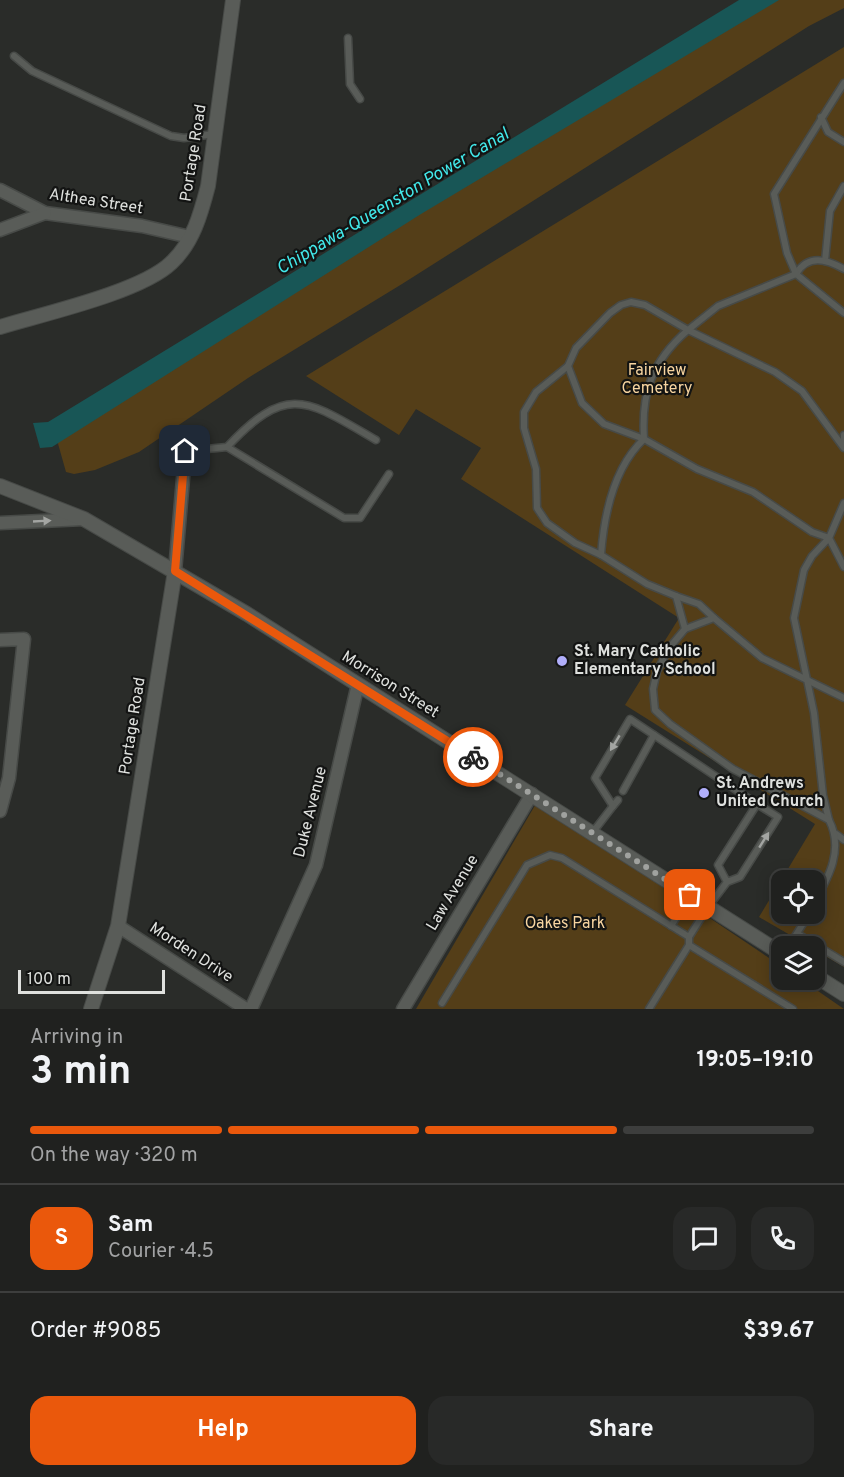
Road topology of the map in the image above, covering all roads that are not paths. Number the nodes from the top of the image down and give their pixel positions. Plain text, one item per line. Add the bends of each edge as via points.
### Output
1 (233, 0) edge
2 (348, 38) dead end
3 (14, 56) dead end
4 (844, 82) edge
5 (360, 99) dead end
6 (821, 117) junction
7 (214, 134) junction
8 (844, 142) edge
9 (844, 186) edge
10 (0, 190) edge
11 (45, 213) junction
12 (0, 230) edge
13 (190, 237) junction
14 (825, 261) junction
15 (844, 268) edge
16 (796, 274) junction
17 (844, 313) edge
18 (0, 327) edge
19 (688, 330) junction
20 (568, 366) junction
21 (844, 435) edge
22 (644, 439) junction
23 (376, 440) dead end
24 (844, 442) edge
25 (185, 447) joint
26 (227, 447) junction
27 (844, 448) edge
28 (389, 474) dead end
29 (0, 486) edge
30 (844, 503) edge
31 (84, 519) junction
32 (0, 522) edge
33 (829, 538) junction
34 (601, 555) junction
35 (844, 567) edge
36 (175, 571) junction
37 (676, 596) junction
38 (714, 618) junction
39 (685, 629) junction
40 (0, 640) edge
41 (806, 679) junction
42 (358, 684) junction
43 (844, 698) edge
44 (654, 735) junction
45 (623, 791) dead end
46 (531, 794) junction
47 (757, 804) junction
48 (0, 811) edge
49 (829, 820) junction
50 (592, 833) junction
51 (836, 834) junction
52 (844, 840) edge
53 (727, 882) junction
54 (825, 883) edge
55 (690, 895) junction
56 (708, 907) junction
57 (804, 924) edge
58 (118, 926) junction
59 (671, 926) junction
60 (798, 934) joint
61 (689, 937) junction
62 (689, 945) junction
63 (771, 947) edge
64 (844, 962) edge
65 (825, 982) edge
66 (844, 994) edge
67 (442, 1003) dead end
68 (91, 1009) edge
69 (246, 1009) edge
70 (251, 1009) edge
71 (403, 1009) edge
72 (649, 1009) edge
73 (793, 1009) edge

1 - 7 street, Portage Road
2 - 5 lane via 350,84
3 - 7 lane via 32,71 171,136
4 - 6 lane
6 - 8 lane via 828,132
6 - 16 lane via 774,194 787,253
7 - 13 street, Portage Road via 208,186
9 - 14 lane via 830,212
10 - 11 street, Althea Street
11 - 12 street
11 - 13 street, Althea Street via 142,226
13 - 18 street, Portage Road via 171,264 149,279
14 - 15 lane
14 - 16 lane via 812,259 802,264
16 - 17 lane
16 - 19 lane via 718,306
19 - 20 lane via 645,305 631,302 610,313 576,348
19 - 22 lane via 665,354 647,388 642,410
19 - 27 lane via 775,372 802,391
20 - 22 lane via 582,403 591,414 604,424
20 - 34 lane via 536,392 524,412 524,428 536,469 537,508 561,534
21 - 24 lane
22 - 33 lane via 697,469 753,492 812,532
22 - 34 lane via 631,452 607,509
23 - 26 lane via 329,413 300,402 279,406 248,424
25 - 26 lane
25 - 36 street, Portage Road
26 - 28 lane via 344,518 360,519
29 - 31 street, Morrison Street
30 - 33 lane
32 -> 31 street
31 - 36 street, Morrison Street
33 - 35 lane
33 - 41 lane via 804,570 797,597 794,618
34 - 37 lane via 647,584
36 - 42 street, Morrison Street
36 - 58 street, Portage Road
37 - 38 lane via 699,604
37 - 39 lane
38 - 39 lane
38 - 41 lane via 762,658
39 - 49 lane via 657,671 652,689 655,710 733,769
40 - 48 street via 23,639 9,778
41 - 43 lane
41 - 49 lane
42 - 46 street, Morrison Street
42 - 70 street, Duke Avenue via 316,865
44 - 45 lane
44 - 47 lane
44 -> 50 lane via 630,719 595,778 615,803
46 - 50 street, Morrison Street
46 - 71 street, Law Avenue
47 - 53 lane via 718,865
53 -> 47 lane via 740,877 778,817
49 - 51 lane
50 - 55 street, Morrison Street
51 - 52 lane
51 - 54 lane via 832,870
53 - 56 lane
55 - 56 street, Morrison Street
55 - 59 lane
56 - 61 lane
56 - 63 street, Morrison Street
57 - 60 lane
58 - 68 street, Portage Road
58 - 69 street, Morden Drive
59 - 61 lane
59 - 67 lane via 562,858 550,855 527,865
60 - 64 lane
61 - 62 lane
62 - 72 lane
62 - 73 lane
65 - 66 street

